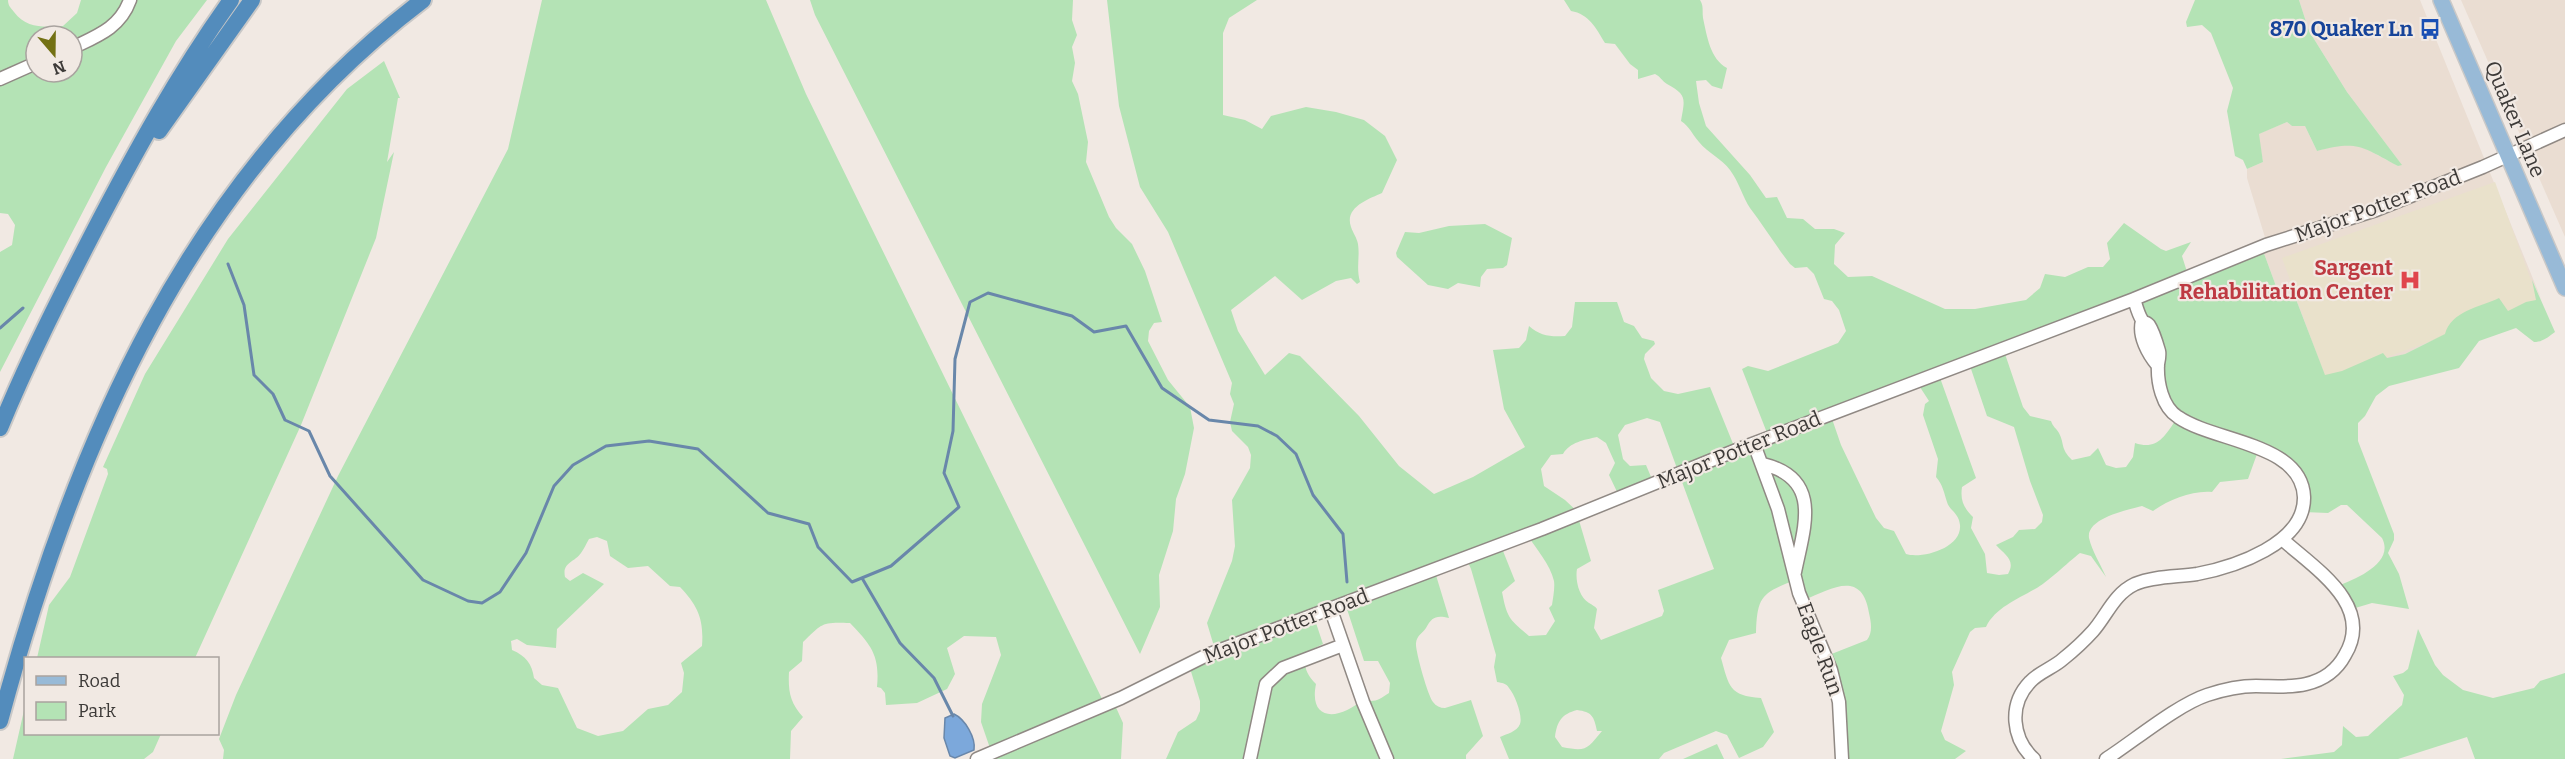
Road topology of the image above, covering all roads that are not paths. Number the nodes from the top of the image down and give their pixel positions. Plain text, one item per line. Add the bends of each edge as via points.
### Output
1 (130, 0) edge
2 (231, 0) edge
3 (252, 0) edge
4 (423, 0) edge
5 (2441, 0) edge
6 (84, 42) edge
7 (24, 68) edge
8 (0, 79) edge
9 (2565, 130) edge
10 (2507, 154) junction
11 (87, 244) junction
12 (2565, 288) edge
13 (2134, 299) junction
14 (0, 428) edge
15 (1754, 444) junction
16 (1763, 464) junction
17 (2282, 539) junction
18 (1794, 576) junction
19 (1331, 610) junction
20 (1343, 645) junction
21 (0, 722) edge
22 (977, 759) edge
23 (1250, 759) edge
24 (1387, 759) edge
25 (1842, 759) edge
26 (2034, 759) edge
27 (2106, 759) edge

1 - 6 street via 112,28
2 - 11 highway via 161,106
3 - 11 highway via 170,114
4 - 21 highway via 339,72 281,134 240,184 176,277 124,376 79,479 40,585
5 - 10 main road, Quaker Lane
7 - 8 street
9 - 10 street, Major Potter Road
10 - 12 main road, Quaker Lane
10 - 13 street, Major Potter Road via 2376,210 2266,245
11 - 14 highway
13 - 15 street, Major Potter Road
13 - 17 street via 2142,321 2140,330 2158,366 2163,396 2173,414 2203,430 2276,455 2293,468 2303,491 2303,505 2296,523
15 - 16 street, Eagle Run
15 - 19 street, Major Potter Road
16 - 18 street, Eagle Run
16 - 18 street, Eagle Run via 1788,473 1803,495 1805,533
17 - 26 street via 2228,566 2141,582 2118,596 2093,631 2062,660 2035,677 2019,698 2017,732
17 - 27 street via 2347,600 2354,633 2341,661 2326,676 2307,684 2243,686 2206,695
18 - 25 street, Eagle Run via 1836,686
19 - 20 street
19 - 22 street, Major Potter Road via 1208,655 1121,698
20 - 23 street via 1283,668 1266,684
20 - 24 street

